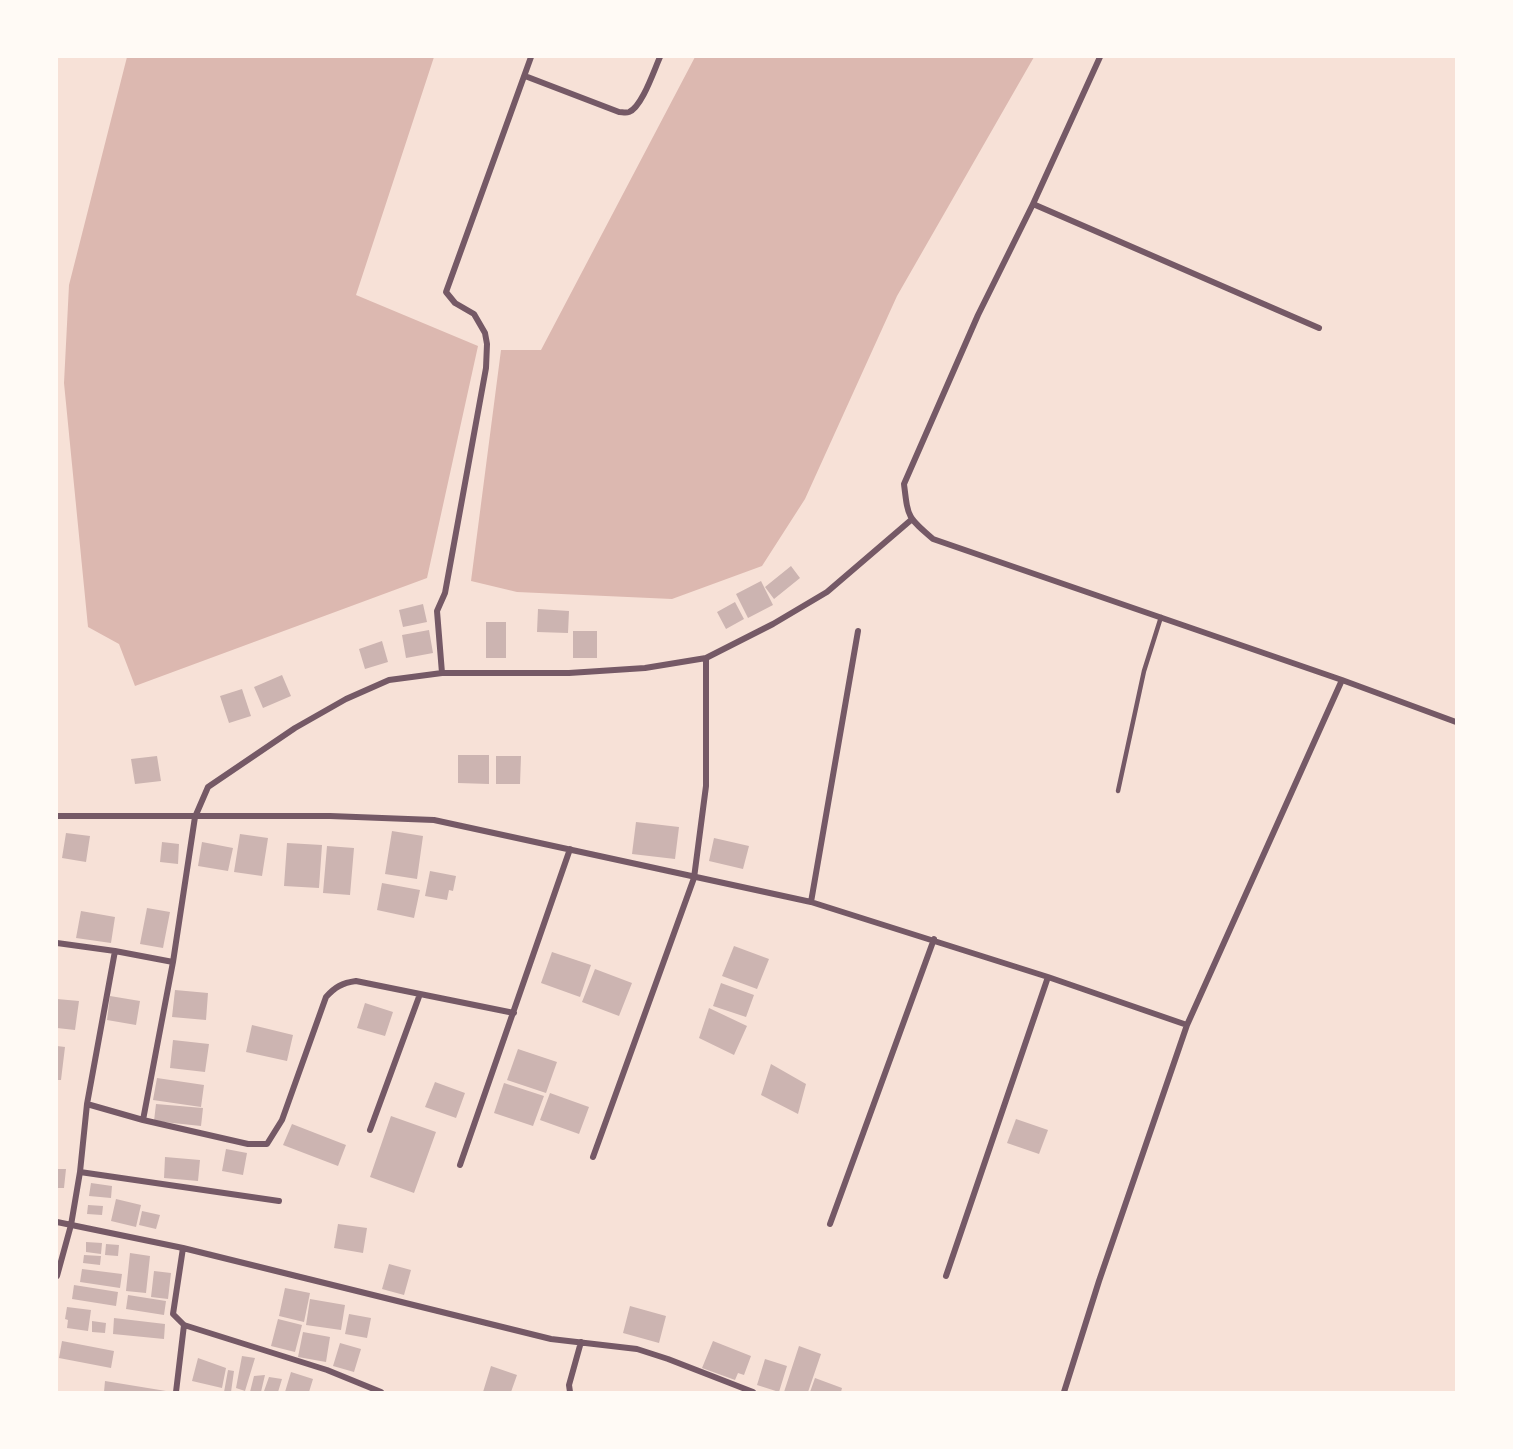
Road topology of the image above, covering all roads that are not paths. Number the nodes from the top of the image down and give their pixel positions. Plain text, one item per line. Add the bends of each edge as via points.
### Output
1 (531, 57) edge
2 (660, 57) edge
3 (1100, 57) edge
4 (525, 76) junction
5 (1033, 204) junction
6 (1319, 328) dead end
7 (911, 520) junction
8 (1161, 617) junction
9 (858, 631) dead end
10 (706, 658) junction
11 (442, 673) junction
12 (1342, 680) junction
13 (1456, 722) edge
14 (1118, 791) dead end
15 (57, 816) edge
16 (195, 817) junction
17 (570, 849) junction
18 (694, 878) junction
19 (811, 902) junction
20 (934, 939) junction
21 (57, 943) edge
22 (115, 951) junction
23 (173, 962) junction
24 (1048, 977) junction
25 (420, 994) junction
26 (514, 1013) junction
27 (1187, 1025) junction
28 (87, 1104) junction
29 (143, 1120) junction
30 (370, 1130) dead end
31 (593, 1157) dead end
32 (460, 1166) dead end
33 (80, 1172) junction
34 (279, 1201) dead end
35 (57, 1222) edge
36 (830, 1224) dead end
37 (71, 1225) junction
38 (183, 1248) junction
39 (57, 1276) edge
40 (946, 1276) dead end
41 (184, 1325) junction
42 (581, 1342) junction
43 (176, 1392) edge
44 (381, 1392) edge
45 (570, 1392) edge
46 (753, 1392) edge
47 (1064, 1392) edge

1 - 4 street
2 - 4 street via 640,100 629,112 619,112
3 - 5 street
4 - 11 street via 446,292 455,303 474,314 487,344 446,593 437,611
5 - 6 street
5 - 7 street via 978,315 904,484
7 - 8 street via 933,539
7 - 10 street via 826,592
8 - 12 street
8 - 14 lane via 1144,671
9 - 19 street
10 - 11 street via 645,668 569,673
10 - 18 street via 706,786
11 - 16 street via 389,680 295,728 208,787
12 - 13 street
12 - 27 street
15 - 16 street
16 - 17 street via 435,820
16 - 23 street
17 - 18 street
17 - 26 street
18 - 19 street
18 - 31 street
19 - 20 street
20 - 24 street
20 - 36 street
21 - 22 street
22 - 23 street
22 - 28 street
23 - 29 street
24 - 27 street
24 - 40 street
25 - 26 street
25 - 29 street via 356,981 335,987 326,997 282,1120 267,1143 248,1144
25 - 30 street
26 - 32 street
27 - 47 street
28 - 29 street
28 - 33 street
33 - 34 street
33 - 37 street
35 - 37 street
37 - 38 street
37 - 39 street
38 - 41 street via 173,1314
38 - 42 street via 551,1339
41 - 43 street
41 - 44 street via 327,1370
42 - 45 street
42 - 46 street via 637,1349

